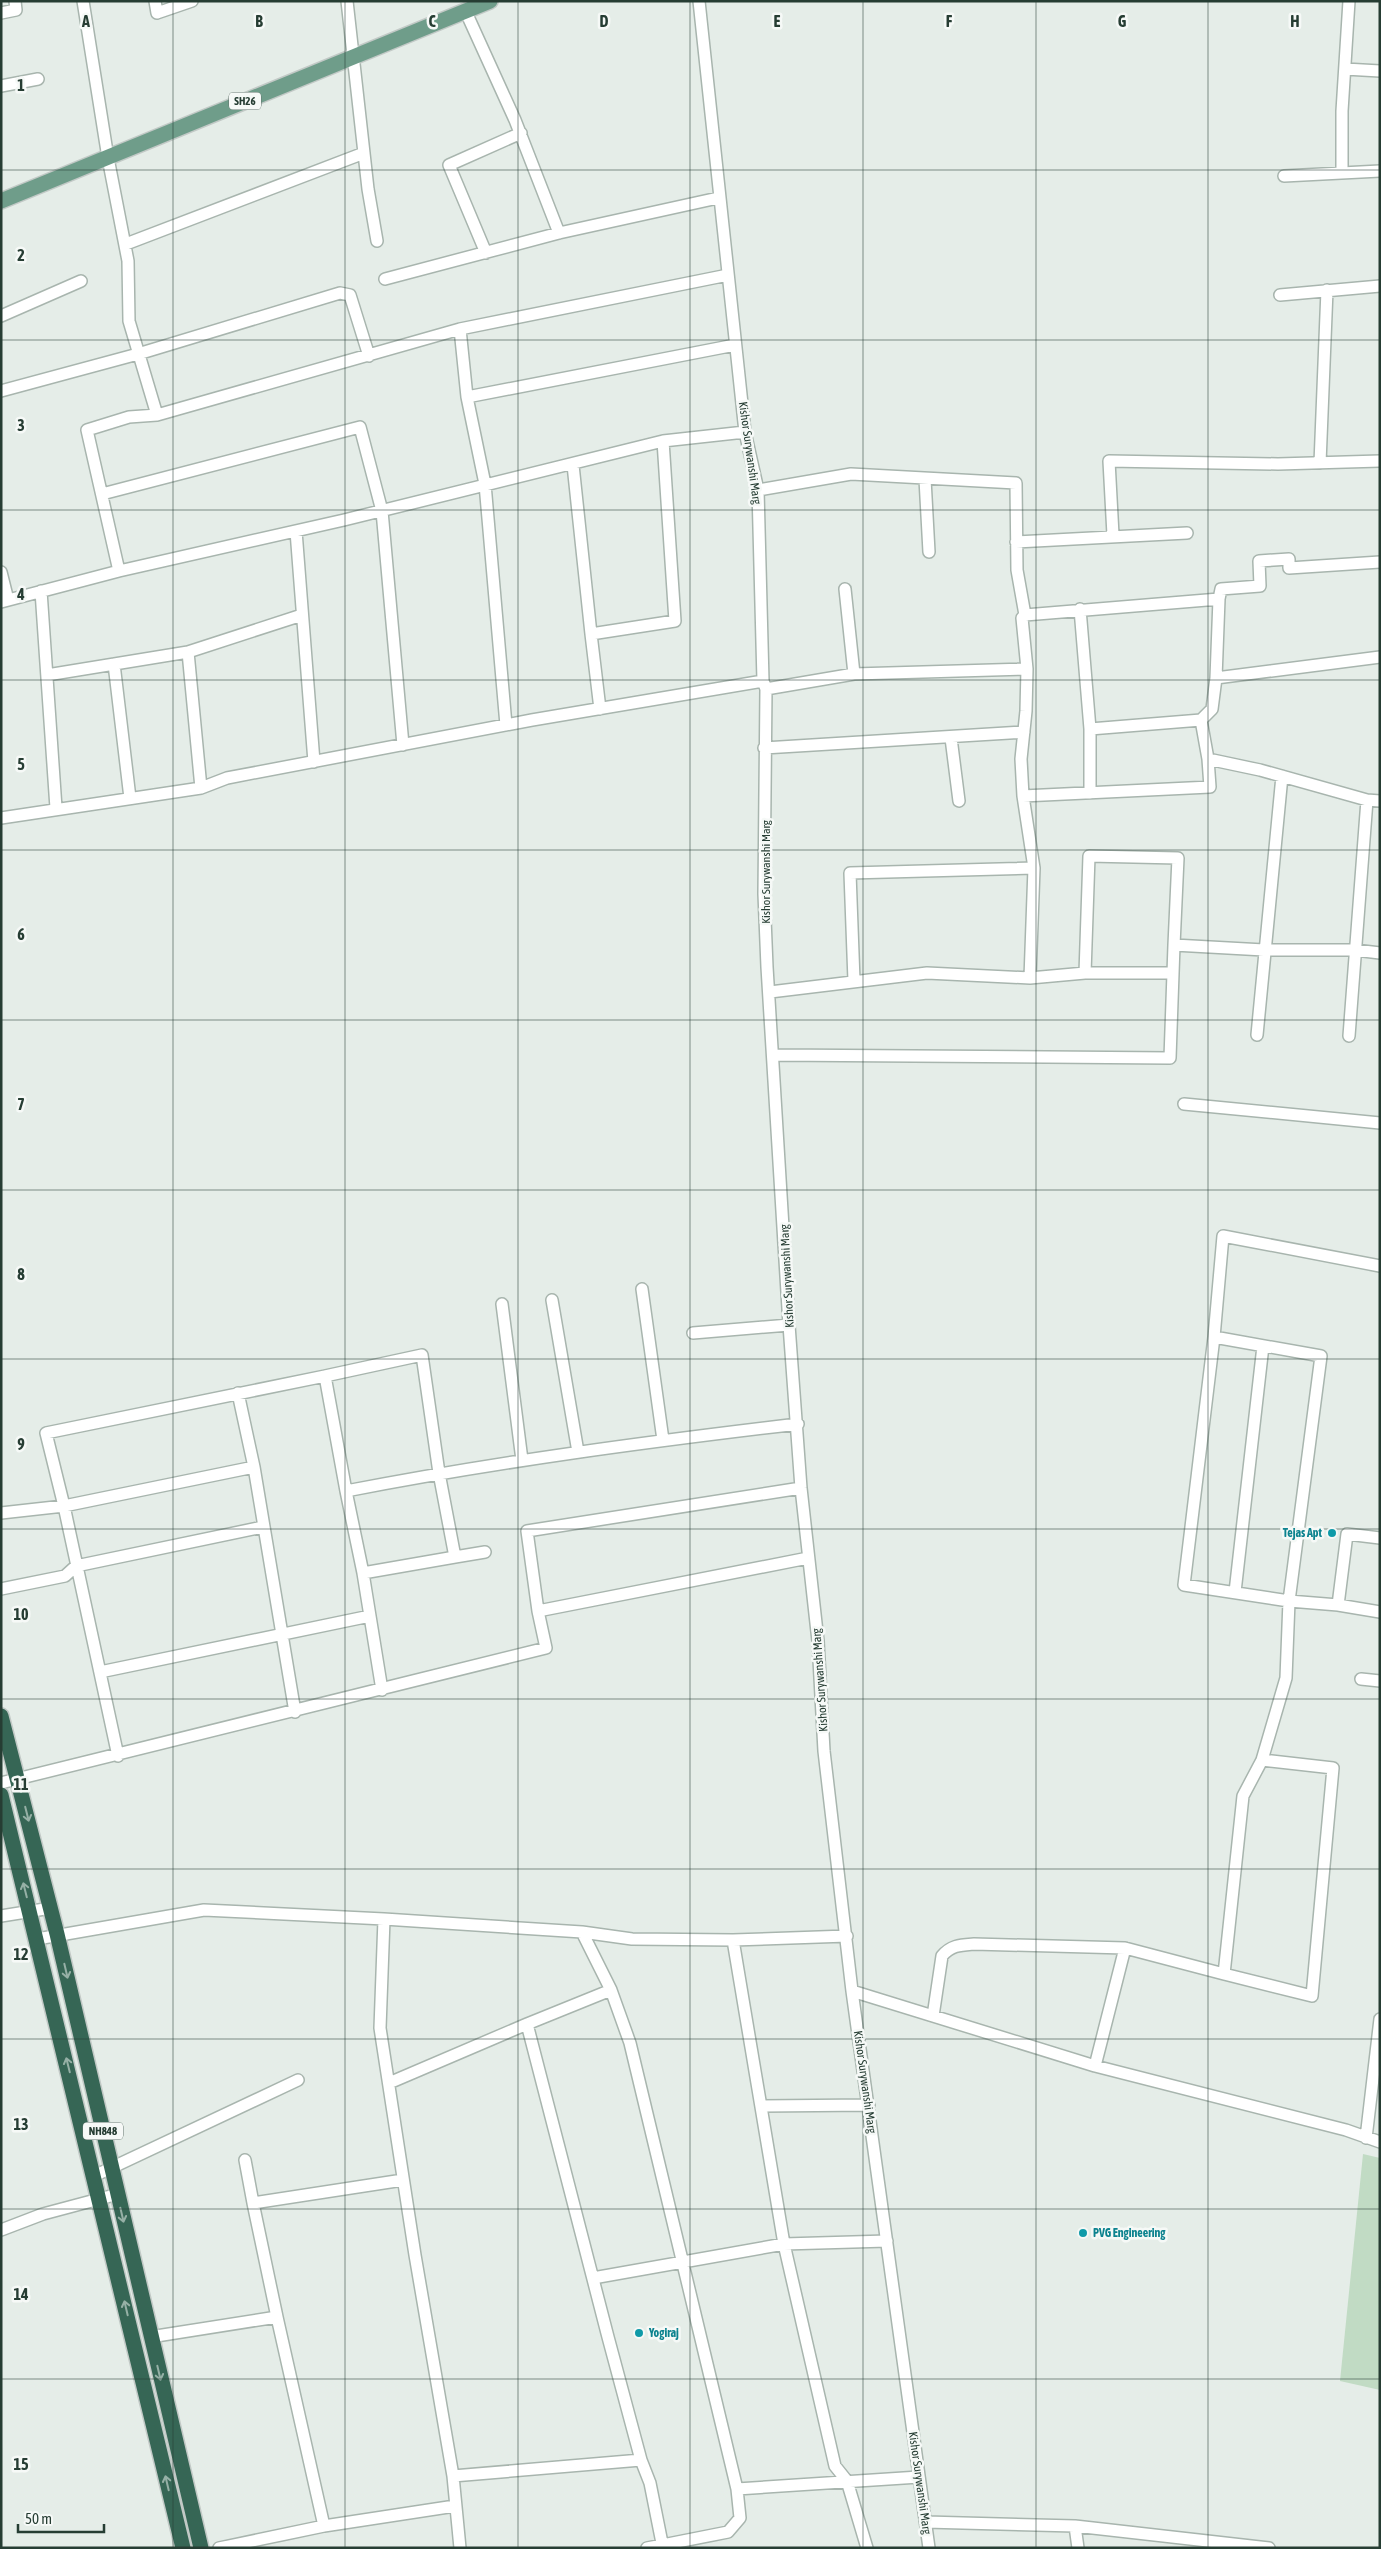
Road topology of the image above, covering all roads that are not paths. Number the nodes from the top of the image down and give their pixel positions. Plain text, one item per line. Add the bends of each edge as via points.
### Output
1 (15, 1) edge
2 (83, 1) edge
3 (155, 1) edge
4 (192, 1) edge
5 (347, 1) edge
6 (490, 1) edge
7 (699, 1) edge
8 (1349, 1) edge
9 (471, 6) edge
10 (1, 13) edge
11 (354, 56) junction
12 (1345, 70) junction
13 (1380, 71) edge
14 (38, 79) dead end
15 (1, 86) edge
16 (520, 133) junction
17 (364, 153) junction
18 (108, 158) junction
19 (1380, 171) edge
20 (1342, 172) junction
21 (1284, 176) dead end
22 (718, 198) junction
23 (1, 201) edge
24 (559, 233) junction
25 (377, 241) dead end
26 (126, 244) junction
27 (486, 253) junction
28 (728, 275) junction
29 (385, 279) dead end
30 (81, 281) dead end
31 (1380, 286) edge
32 (1328, 290) junction
33 (1280, 294) dead end
34 (1, 316) edge
35 (460, 329) junction
36 (736, 345) junction
37 (138, 354) junction
38 (370, 356) junction
39 (1, 391) edge
40 (467, 397) junction
41 (157, 415) junction
42 (745, 432) junction
43 (663, 441) junction
44 (1380, 461) edge
45 (1320, 463) junction
46 (573, 464) junction
47 (925, 479) junction
48 (485, 484) junction
49 (758, 490) junction
50 (102, 494) junction
51 (382, 511) junction
52 (296, 531) junction
53 (1187, 533) dead end
54 (1113, 535) junction
55 (1016, 542) junction
56 (929, 552) dead end
57 (1380, 562) edge
58 (119, 571) junction
59 (1, 572) edge
60 (845, 589) dead end
61 (41, 591) junction
62 (1219, 598) junction
63 (5, 601) edge
64 (1080, 609) junction
65 (302, 615) junction
66 (1024, 615) junction
67 (591, 634) junction
68 (188, 652) junction
69 (1380, 657) edge
70 (114, 664) junction
71 (1027, 669) junction
72 (854, 674) junction
73 (46, 675) junction
74 (1216, 678) junction
75 (765, 685) junction
76 (600, 709) junction
77 (1201, 720) junction
78 (506, 725) junction
79 (1090, 729) junction
80 (1024, 732) junction
81 (952, 738) junction
82 (402, 745) junction
83 (764, 748) junction
84 (1208, 759) junction
85 (314, 762) junction
86 (1282, 776) junction
87 (201, 788) junction
88 (1090, 793) junction
89 (1023, 796) junction
90 (130, 798) junction
91 (959, 800) dead end
92 (1367, 800) junction
93 (1380, 801) edge
94 (56, 808) junction
95 (1, 818) edge
96 (1034, 868) junction
97 (1174, 945) junction
98 (1264, 950) junction
99 (1355, 950) junction
100 (1380, 953) edge
101 (1085, 973) junction
102 (1173, 973) junction
103 (1030, 978) junction
104 (854, 981) junction
105 (770, 992) junction
106 (1257, 1035) dead end
107 (1349, 1036) dead end
108 (774, 1055) junction
109 (1184, 1104) dead end
110 (1380, 1123) edge
111 (1380, 1266) edge
112 (642, 1289) dead end
113 (552, 1300) dead end
114 (502, 1304) dead end
115 (789, 1325) junction
116 (694, 1333) dead end
117 (1214, 1337) junction
118 (1263, 1346) junction
119 (325, 1376) junction
120 (238, 1393) junction
121 (798, 1424) junction
122 (663, 1440) junction
123 (578, 1452) junction
124 (522, 1460) junction
125 (254, 1467) junction
126 (439, 1473) junction
127 (801, 1488) junction
128 (346, 1491) junction
129 (64, 1506) junction
130 (1, 1514) edge
131 (263, 1527) junction
132 (1380, 1538) edge
133 (485, 1552) dead end
134 (455, 1557) junction
135 (808, 1558) junction
136 (76, 1566) junction
137 (363, 1573) junction
138 (1, 1589) edge
139 (1235, 1592) junction
140 (1289, 1601) junction
141 (1338, 1605) junction
142 (538, 1611) junction
143 (1380, 1612) edge
144 (370, 1616) junction
145 (281, 1633) junction
146 (100, 1672) junction
147 (1362, 1679) dead end
148 (1380, 1681) edge
149 (382, 1690) junction
150 (295, 1712) junction
151 (1, 1716) edge
152 (118, 1756) junction
153 (1262, 1760) junction
154 (18, 1779) junction
155 (1, 1783) edge
156 (1, 1795) edge
157 (51, 1908) junction
158 (31, 1912) junction
159 (1, 1916) edge
160 (384, 1919) junction
161 (582, 1932) junction
162 (57, 1934) junction
163 (847, 1936) junction
164 (37, 1939) junction
165 (733, 1940) junction
166 (1125, 1948) junction
167 (1224, 1974) junction
168 (611, 1990) junction
169 (852, 1991) junction
170 (74, 2008) junction
171 (55, 2013) junction
172 (933, 2016) junction
173 (1380, 2019) edge
174 (526, 2024) junction
175 (1095, 2066) junction
176 (298, 2080) dead end
177 (389, 2082) junction
178 (94, 2092) junction
179 (75, 2096) junction
180 (868, 2105) junction
181 (762, 2106) junction
182 (1366, 2138) junction
183 (1380, 2142) edge
184 (245, 2160) dead end
185 (112, 2169) junction
186 (94, 2176) junction
187 (403, 2180) junction
188 (118, 2194) junction
189 (100, 2200) junction
190 (253, 2203) junction
191 (1, 2230) edge
192 (887, 2241) junction
193 (784, 2244) junction
194 (682, 2262) junction
195 (593, 2278) junction
196 (277, 2317) junction
197 (150, 2337) junction
198 (641, 2460) junction
199 (453, 2476) junction
200 (920, 2477) junction
201 (847, 2481) junction
202 (737, 2489) junction
203 (455, 2506) junction
204 (926, 2522) junction
205 (324, 2526) junction
206 (1075, 2526) junction
207 (1199, 2544) edge
208 (663, 2547) edge
209 (183, 2548) edge
210 (201, 2548) edge
211 (219, 2548) edge
212 (460, 2548) edge
213 (648, 2548) edge
214 (867, 2548) edge
215 (929, 2548) edge
216 (1078, 2548) edge
217 (1269, 2548) edge

1 - 10 street via 16,10
2 - 18 street
3 - 4 street via 158,13
5 - 11 street
6 - 9 main road, SH26
7 - 22 street, Kishor Surywanshi Marg
8 - 12 street
9 - 11 main road, SH26
9 - 16 street
11 - 17 street
11 - 18 main road, SH26
12 - 13 street
12 - 20 street
14 - 15 street
16 - 24 street
16 - 27 street via 449,165
17 - 25 street
17 - 26 street
18 - 23 main road, SH26
18 - 26 street
19 - 20 street
20 - 21 street
22 - 24 street
22 - 28 street, Kishor Surywanshi Marg
24 - 27 street
26 - 37 street via 130,282 129,321
27 - 29 street
28 - 35 street
28 - 36 street, Kishor Surywanshi Marg
30 - 34 street
31 - 32 street
32 - 33 street
32 - 45 street
35 - 38 street
35 - 40 street
36 - 40 street
36 - 42 street, Kishor Surywanshi Marg
37 - 38 street via 340,293 350,295
37 - 39 street
37 - 41 street
38 - 41 street
40 - 48 street
41 - 50 street via 129,417 87,430
42 - 43 street
42 - 49 street, Kishor Surywanshi Marg
43 - 46 street
43 - 67 street via 675,621
44 - 45 street
45 - 54 street via 1109,461
46 - 48 street
46 - 67 street
47 - 49 street via 851,474
47 - 55 street via 1016,483
47 - 56 street
48 - 51 street
48 - 78 street
49 - 75 street, Kishor Surywanshi Marg
50 - 51 street via 360,427
50 - 58 street
51 - 52 street
51 - 82 street
52 - 58 street
52 - 65 street
53 - 54 street
54 - 55 street
55 - 66 street
57 - 62 street via 1289,568 1289,559 1259,561 1260,586 1221,589
58 - 61 street
59 - 63 street
60 - 72 street
61 - 63 street
61 - 73 street
62 - 64 street
62 - 74 street
64 - 66 street
64 - 79 street
65 - 68 street
65 - 85 street
66 - 71 street
67 - 76 street
68 - 70 street
68 - 87 street
69 - 74 street
70 - 73 street
70 - 90 street
71 - 72 street
71 - 80 street
72 - 75 street
73 - 94 street
74 - 77 street via 1212,710
75 - 76 street
75 - 83 street, Kishor Surywanshi Marg
76 - 78 street
77 - 79 street
77 - 84 street
78 - 82 street
79 - 88 street
80 - 81 street
80 - 89 street via 1021,759
81 - 83 street
81 - 91 street
82 - 85 street
83 - 105 street, Kishor Surywanshi Marg via 764,894
84 - 86 street
84 - 88 street via 1210,787
85 - 87 street via 227,778
86 - 92 street
86 - 98 street
87 - 90 street
88 - 89 street
89 - 96 street
90 - 94 street
92 - 93 street
92 - 99 street
94 - 95 street
96 - 103 street
96 - 104 street via 850,873
97 - 98 street
97 - 101 street via 1178,858 1089,856
97 - 102 street
98 - 99 street
98 - 106 street
99 - 100 street
99 - 107 street
101 - 102 street
101 - 103 street
102 - 108 street via 1170,1058
103 - 104 street via 927,973
104 - 105 street
105 - 108 street, Kishor Surywanshi Marg
108 - 115 street, Kishor Surywanshi Marg
109 - 110 street
111 - 117 street via 1223,1236
112 - 122 street
113 - 123 street
114 - 124 street
115 - 116 street
115 - 121 street, Kishor Surywanshi Marg
117 - 118 street
117 - 139 street via 1184,1585
118 - 139 street
118 - 140 street via 1321,1356
119 - 120 street
119 - 126 street via 422,1355
119 - 128 street
120 - 125 street
120 - 129 street via 46,1433
121 - 122 street
121 - 127 street, Kishor Surywanshi Marg
122 - 123 street
123 - 124 street
124 - 126 street
125 - 129 street
125 - 131 street
126 - 128 street
126 - 134 street
127 - 135 street, Kishor Surywanshi Marg
127 - 142 street via 527,1531
128 - 137 street
129 - 130 street
129 - 136 street
131 - 136 street
131 - 145 street
132 - 141 street via 1347,1534
133 - 134 street
134 - 137 street
135 - 142 street
135 - 163 street, Kishor Surywanshi Marg via 818,1640 824,1751
136 - 138 street via 65,1576
136 - 146 street
137 - 144 street
139 - 140 street
140 - 141 street
140 - 153 street via 1286,1678
141 - 143 street
142 - 149 street via 546,1648
144 - 145 street
144 - 149 street
145 - 146 street
145 - 150 street
146 - 152 street
147 - 148 street
149 - 150 street
150 - 152 street
151 - 154 highway, NH848
152 - 154 street
153 - 167 street via 1243,1796
153 - 167 street via 1332,1768 1312,1996
154 - 155 street
154 -> 157 highway, NH848
158 -> 156 highway, NH848
157 - 158 street
157 - 162 highway, NH848
158 - 159 street
158 - 164 highway, NH848
160 - 161 street
160 - 162 street via 204,1910
160 - 177 street via 380,2028
161 - 165 street via 632,1939
161 - 168 street
162 - 164 street
162 -> 170 highway, NH848
163 - 165 street
163 - 169 street, Kishor Surywanshi Marg
164 - 171 highway, NH848
165 - 181 street
166 - 167 street
166 - 172 street via 955,1945 942,1956
166 - 175 street
168 - 174 street
168 - 194 street via 630,2043
169 - 172 street
169 - 180 street, Kishor Surywanshi Marg
170 - 171 highway
170 - 178 highway, NH848
179 -> 171 highway, NH848
172 - 175 street
173 - 182 street
174 - 177 street
174 - 195 street
175 - 182 street via 1346,2130
176 - 185 street
177 - 187 street
178 - 179 highway
178 - 185 highway, NH848
179 - 186 highway, NH848
180 - 181 street
180 - 192 street, Kishor Surywanshi Marg
181 - 193 street
182 - 183 street
184 - 190 street
185 - 186 street
185 - 188 highway, NH848
186 - 189 highway, NH848
187 - 190 street
187 - 199 street
188 - 189 street
188 -> 197 highway, NH848
189 - 191 street via 43,2214
209 -> 189 highway, NH848
190 - 196 street
192 - 193 street
192 - 200 street, Kishor Surywanshi Marg
193 - 194 street
193 - 201 street via 835,2466
194 - 195 street
194 - 202 street
195 - 198 street
196 - 197 street
196 - 205 street
197 -> 210 highway, NH848
198 - 199 street
198 - 208 street via 650,2483
199 - 203 street
200 - 201 street
200 - 204 street, Kishor Surywanshi Marg
201 - 202 street
201 - 214 street
202 - 208 street via 740,2518 728,2532
203 - 205 street
203 - 212 street
204 - 206 street
204 - 215 street, Kishor Surywanshi Marg
205 - 211 street
206 - 207 street
206 - 216 street
207 - 217 street
208 - 213 street

